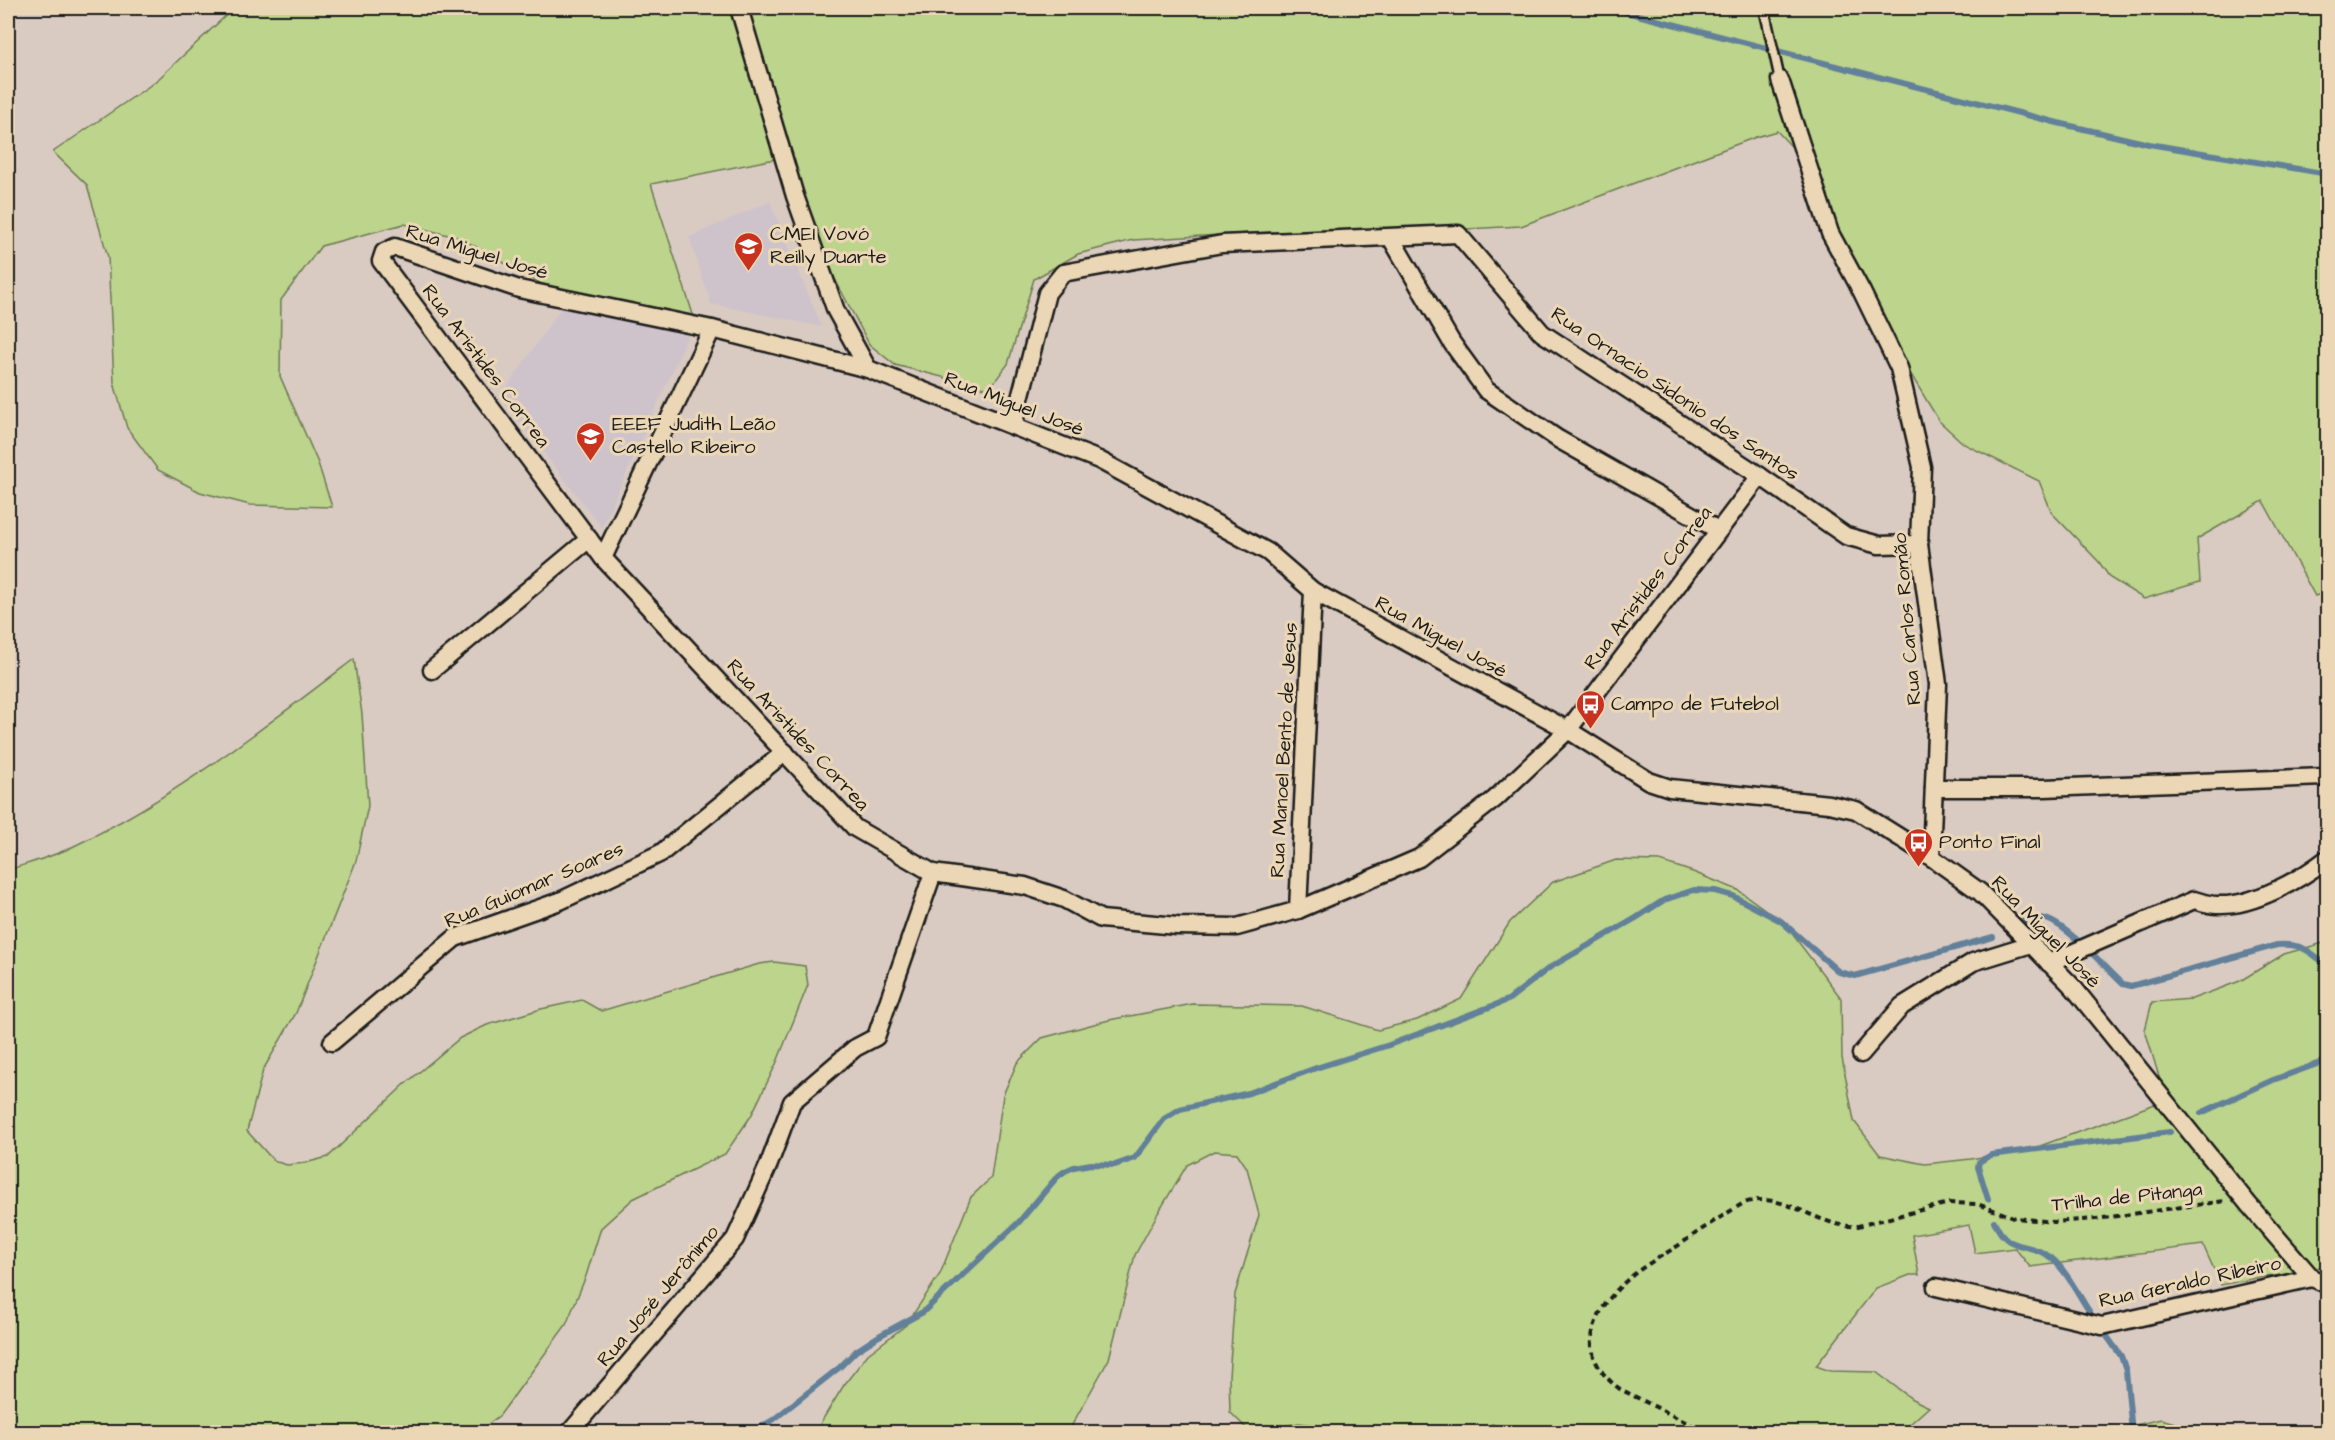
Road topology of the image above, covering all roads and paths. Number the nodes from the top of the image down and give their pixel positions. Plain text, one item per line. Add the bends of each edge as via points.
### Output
1 (739, 8) edge
2 (1764, 8) edge
3 (1780, 80) joint
4 (1391, 238) junction
5 (384, 252) joint
6 (712, 329) junction
7 (868, 369) junction
8 (1013, 426) junction
9 (1760, 476) junction
10 (1719, 530) junction
11 (589, 539) junction
12 (1919, 544) junction
13 (603, 558) junction
14 (1313, 591) junction
15 (432, 670) dead end
16 (1568, 730) junction
17 (784, 752) junction
18 (2328, 780) edge
19 (1934, 788) junction
20 (1931, 857) junction
21 (2328, 858) edge
22 (933, 873) junction
23 (1298, 910) junction
24 (2031, 944) junction
25 (2049, 963) junction
26 (332, 1042) dead end
27 (1861, 1054) dead end
28 (2244, 1198) junction
29 (2320, 1282) edge
30 (1936, 1287) dead end
31 (570, 1432) edge
32 (1704, 1432) edge

1 - 7 street via 795,196 836,311
2 - 3 lane
3 - 12 street, Rua Carlos Romão via 1830,233 1899,368 1922,467
4 - 8 street, Rua Ornacio Sidonio dos Santos via 1222,244 1063,273 1047,293
4 - 9 street, Rua Ornacio Sidonio dos Santos via 1458,234 1542,333
4 - 10 street via 1452,343 1486,390 1558,439
5 - 6 street, Rua Miguel José via 395,247 519,289
5 - 11 street, Rua Aristides Correa via 381,261
6 - 7 street, Rua Miguel José
6 - 13 street
7 - 8 street, Rua Miguel José
8 - 14 street, Rua Miguel José via 1099,460 1268,552
9 - 10 street, Rua Aristides Correa
9 - 12 street, Rua Ornacio Sidonio dos Santos via 1846,536 1879,545
10 - 16 street, Rua Aristides Correa
11 - 13 street, Rua Aristides Correa
11 - 15 street
12 - 19 street, Rua Carlos Romão via 1938,684
13 - 17 street, Rua Aristides Correa
14 - 16 street, Rua Miguel José
14 - 23 street, Rua Manoel Bento de Jesus
16 - 20 street, Rua Miguel José via 1649,781 1670,788 1856,810
16 - 23 street, Rua Aristides Correa via 1495,799 1419,858
17 - 22 street, Rua Aristides Correa via 855,828
17 - 26 street, Rua Guiomar Soares via 661,853 560,901 455,938
18 - 19 street via 2325,777 2044,788
19 - 20 street, Rua Carlos Romão
20 - 24 street, Rua Miguel José via 1980,892
21 - 25 street via 2310,873 2253,900 2217,905 2194,900
22 - 23 street, Rua Aristides Correa via 1025,886 1064,899 1101,919 1237,927
22 - 31 street, Rua José Jerônimo via 876,1037 855,1048 792,1102 735,1239
24 - 25 street, Rua Miguel José
24 - 27 street via 1973,962 1902,1006
25 - 28 street, Rua Miguel José via 2102,1022
28 - 29 street, Rua Miguel José
28 - 32 path, Trilha de Pitanga via 2075,1221 2016,1218 1977,1204 1949,1203 1847,1227 1824,1222 1779,1201 1744,1203 1633,1276 1596,1318 1592,1329 1596,1363 1610,1382
29 - 30 street, Rua Geraldo Ribeiro via 2102,1326

